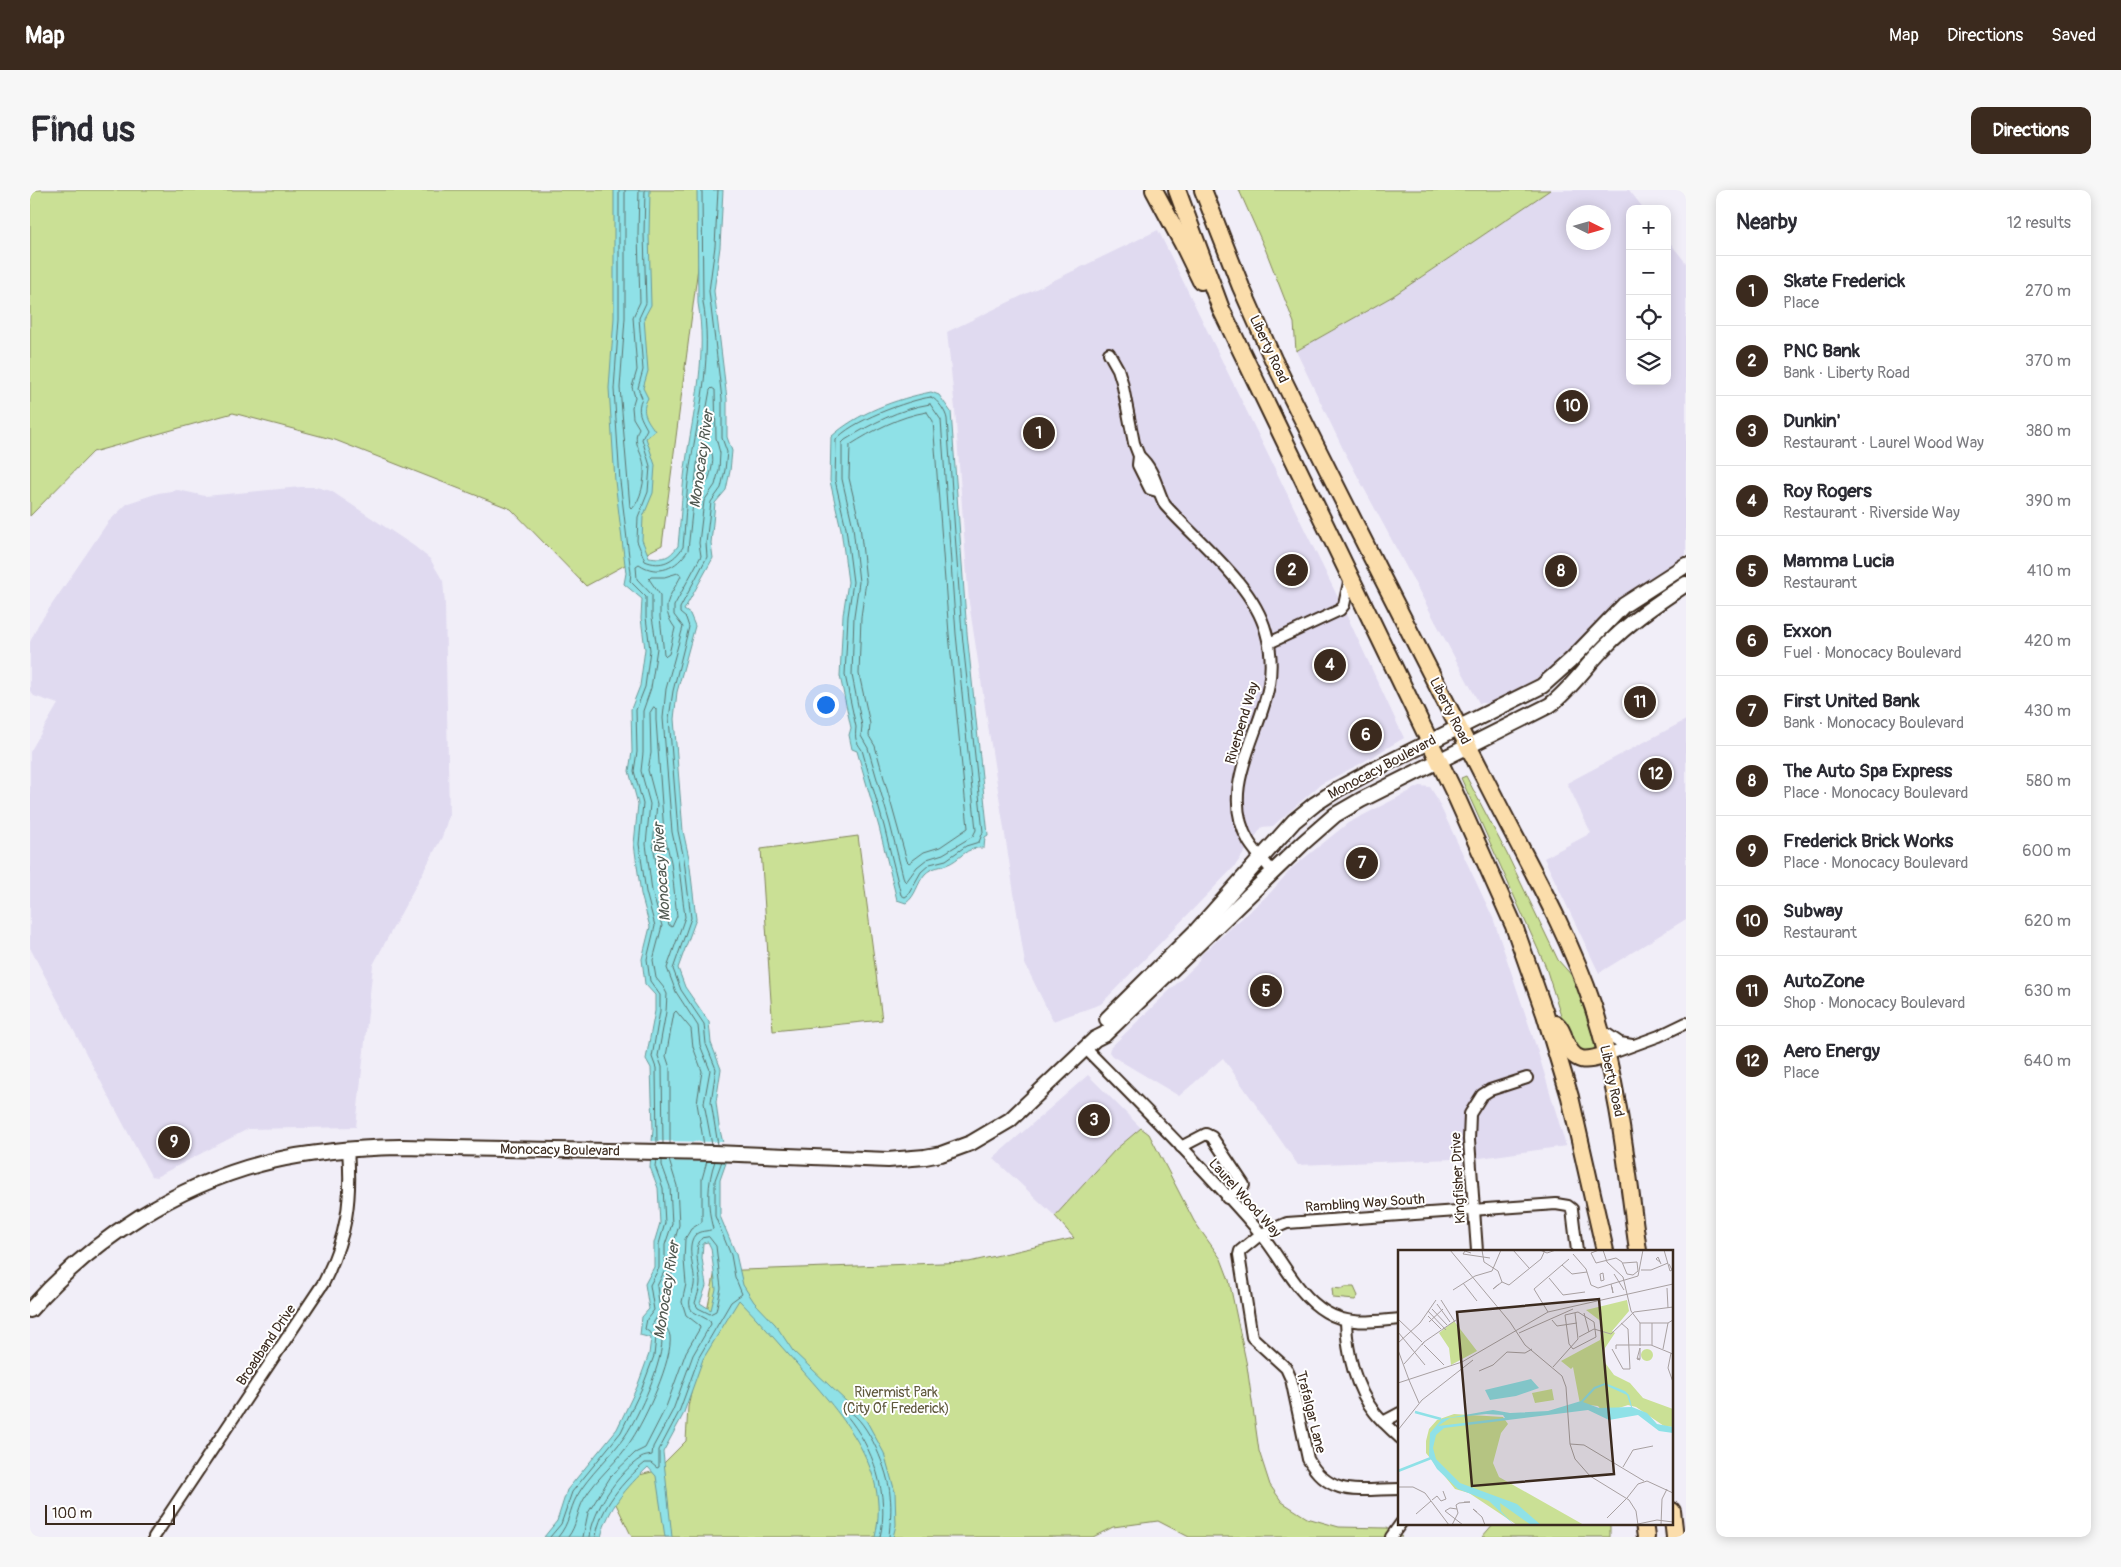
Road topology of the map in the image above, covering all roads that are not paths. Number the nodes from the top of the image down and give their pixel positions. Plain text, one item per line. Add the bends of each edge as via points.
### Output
1 (1154, 190) edge
2 (1177, 190) edge
3 (1203, 192) edge
4 (1221, 309) junction
5 (1109, 353) dead end
6 (1686, 565) edge
7 (1351, 577) junction
8 (1686, 584) edge
9 (1268, 643) junction
10 (1459, 728) junction
11 (1430, 742) junction
12 (1468, 747) junction
13 (1440, 761) junction
14 (1261, 858) junction
15 (1273, 872) junction
16 (1545, 1014) junction
17 (1686, 1023) edge
18 (1600, 1028) junction
19 (1091, 1044) junction
20 (1636, 1045) junction
21 (1607, 1055) junction
22 (1527, 1078) dead end
23 (1181, 1147) junction
24 (348, 1149) junction
25 (1227, 1198) junction
26 (1473, 1209) junction
27 (1261, 1234) junction
28 (1477, 1250) edge
29 (1577, 1250) edge
30 (1605, 1250) edge
31 (1638, 1250) edge
32 (30, 1310) edge
33 (1398, 1319) edge
34 (1346, 1322) junction
35 (1398, 1414) edge
36 (1384, 1422) junction
37 (1398, 1436) edge
38 (1398, 1489) edge
39 (1401, 1524) edge
40 (1644, 1524) edge
41 (1674, 1524) edge
42 (154, 1537) edge
43 (1391, 1537) edge
44 (1646, 1537) edge
45 (1676, 1537) edge

1 - 4 main road via 1210,300
2 - 4 main road, Liberty Road
3 - 10 main road, Liberty Road via 1272,359
4 - 7 main road, Liberty Road
5 - 9 street, Riverbend Way via 1122,382 1134,443 1158,485 1157,491 1165,505 1254,602
6 - 10 main road, Monocacy Boulevard via 1624,605 1542,686
7 - 9 street via 1340,610
7 - 11 main road, Liberty Road
8 - 12 main road, Monocacy Boulevard via 1656,602 1632,622 1550,705
9 - 14 street, Riverbend Way via 1271,659 1269,687 1244,759 1239,787 1243,826 1249,842
10 - 11 main road, Monocacy Boulevard
10 - 12 main road, Liberty Road
11 - 13 main road, Liberty Road
11 - 14 main road, Monocacy Boulevard via 1326,796 1294,821
12 - 13 main road, Monocacy Boulevard
12 - 18 main road, Liberty Road via 1565,937
13 - 15 main road, Monocacy Boulevard via 1335,815
13 - 16 main road, Liberty Road via 1501,895
14 - 15 street, Riverbend Way
14 - 19 main road, Monocacy Boulevard via 1192,935 1098,1029
15 - 19 main road, Monocacy Boulevard
16 - 21 main road via 1560,1028 1573,1055 1586,1060
16 - 30 main road, Liberty Road via 1570,1098
17 - 20 street
18 - 20 street via 1620,1043
18 - 21 main road, Liberty Road
19 - 23 street, Laurel Wood Way
19 - 24 main road, Monocacy Boulevard via 1010,1120 971,1143 942,1154 888,1160 581,1150
20 - 21 street
21 - 31 main road, Liberty Road via 1624,1142
22 - 26 street, Kingfisher Drive via 1490,1090 1470,1114
23 - 25 street, Laurel Wood Way
23 - 25 street via 1206,1134 1212,1137 1244,1185
24 - 32 main road, Monocacy Boulevard via 261,1164 167,1201 88,1254
24 - 42 street, Broadband Drive via 349,1200 344,1232 324,1282
25 - 27 street, Laurel Wood Way
26 - 27 street, Rambling Way South via 1287,1223
26 - 28 street, Kingfisher Drive
26 - 29 street, Rambling Way South via 1545,1204 1568,1206 1574,1218
27 - 34 street, Laurel Wood Way via 1312,1303
27 - 38 street, Trafalgar Lane via 1242,1248 1239,1255 1252,1337 1286,1368 1308,1459 1323,1479 1333,1486
33 - 34 street, Laurel Wood Way
34 - 36 street via 1354,1371 1367,1401
35 - 36 street
36 - 37 street
39 - 43 street
40 - 44 main road
41 - 45 main road

